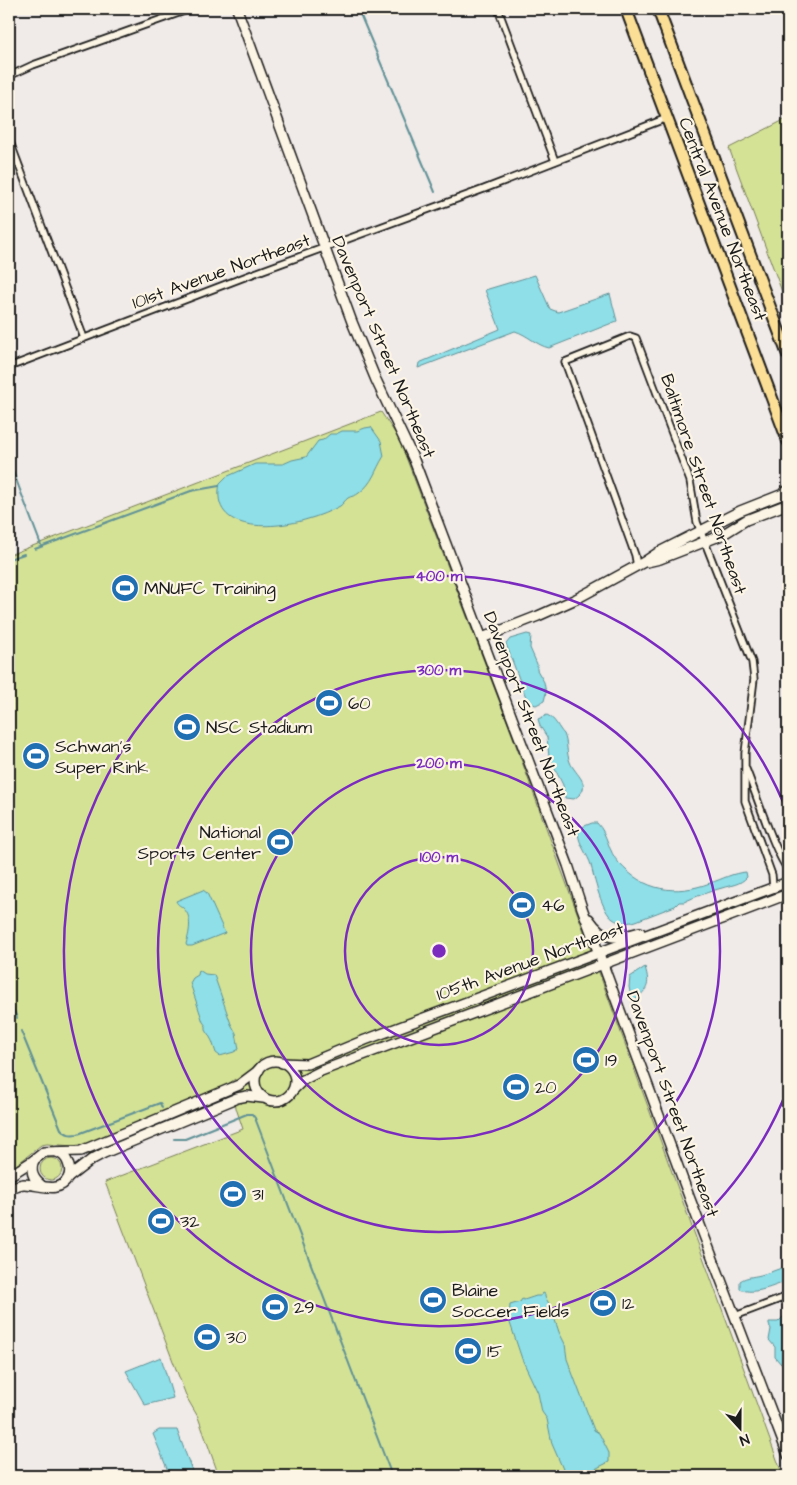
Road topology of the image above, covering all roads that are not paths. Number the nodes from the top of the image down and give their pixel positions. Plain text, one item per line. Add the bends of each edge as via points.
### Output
1 (190, 9) edge
2 (236, 9) edge
3 (498, 9) edge
4 (626, 9) edge
5 (658, 9) edge
6 (9, 76) edge
7 (667, 118) junction
8 (9, 138) edge
9 (555, 161) junction
10 (324, 248) junction
11 (84, 338) junction
12 (788, 355) edge
13 (9, 367) edge
14 (788, 441) edge
15 (788, 490) edge
16 (788, 504) edge
17 (701, 531) junction
18 (705, 542) junction
19 (641, 564) junction
20 (482, 638) junction
21 (745, 764) junction
22 (788, 869) edge
23 (788, 882) edge
24 (773, 888) junction
25 (788, 894) edge
26 (582, 908) junction
27 (686, 920) junction
28 (599, 953) junction
29 (604, 965) junction
30 (282, 1063) junction
31 (259, 1070) junction
32 (294, 1089) junction
33 (263, 1098) junction
34 (57, 1152) junction
35 (34, 1160) junction
36 (9, 1176) edge
37 (69, 1177) junction
38 (40, 1185) junction
39 (9, 1189) edge
40 (788, 1296) edge
41 (735, 1316) junction
42 (788, 1456) edge

1 - 6 street
2 - 10 street, Davenport Street Northeast
3 - 9 street
4 - 7 highway, Central Avenue Northeast
5 - 12 highway, Central Avenue Northeast
7 - 9 street, 101st Avenue Northeast
7 - 14 highway, Central Avenue Northeast
8 - 11 street
9 - 10 street, 101st Avenue Northeast
10 - 11 street, 101st Avenue Northeast
10 - 20 street, Davenport Street Northeast via 364,352 414,460
11 - 13 street, 101st Avenue Northeast
15 - 17 street
16 - 18 street via 746,520
17 - 18 street, Baltimore Street Northeast
17 - 19 street
17 - 19 street, Baltimore Street Northeast via 690,481 636,338 630,336 565,362
18 - 19 street
18 - 21 street, Baltimore Street Northeast via 752,662 754,679
19 - 20 street via 558,608
20 - 26 street, Davenport Street Northeast
21 - 22 street, Baltimore Street Northeast via 784,866
21 - 24 street, Baltimore Street Northeast via 745,801 772,875
23 - 24 street, 105th Avenue Northeast
24 - 27 street, 105th Avenue Northeast
25 - 29 street, 105th Avenue Northeast
26 - 27 street via 598,931 610,937 619,938
26 - 28 street, Davenport Street Northeast
27 - 28 street, 105th Avenue Northeast
28 - 29 street, Davenport Street Northeast
28 - 30 street, 105th Avenue Northeast via 307,1064
29 - 32 street, 105th Avenue Northeast via 321,1071
29 - 41 street, Davenport Street Northeast
30 - 31 street, 105th Avenue Northeast via 270,1062
30 - 32 street via 294,1076
31 - 33 street via 255,1081
31 - 34 street, 105th Avenue Northeast via 239,1085 81,1151
32 - 33 street, 105th Avenue Northeast via 284,1100 277,1102
33 - 37 street, 105th Avenue Northeast via 237,1098 104,1153
34 - 35 street, 105th Avenue Northeast via 44,1152
34 - 37 street via 69,1164
35 - 36 street, 105th Avenue Northeast
35 - 38 street via 32,1171
37 - 38 street, 105th Avenue Northeast via 54,1188
38 - 39 street, 105th Avenue Northeast via 22,1184
40 - 41 street
41 - 42 street, Davenport Street Northeast

